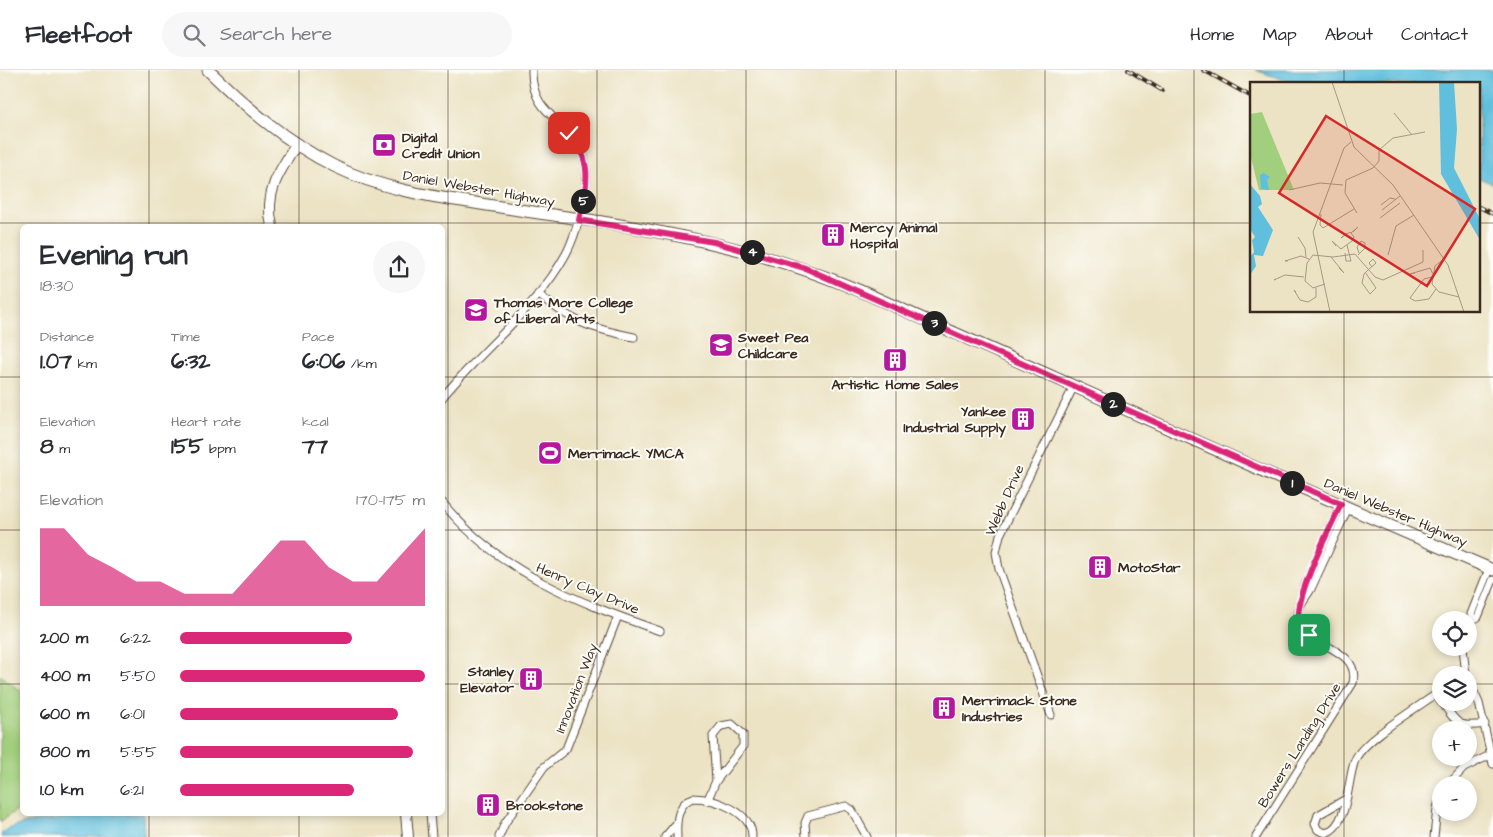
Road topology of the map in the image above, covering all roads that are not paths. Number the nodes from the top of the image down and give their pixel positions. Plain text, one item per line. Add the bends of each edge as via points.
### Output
1 (208, 70) edge
2 (532, 70) edge
3 (297, 144) junction
4 (579, 220) junction
5 (272, 224) edge
6 (538, 294) junction
7 (634, 337) dead end
8 (1074, 386) junction
9 (445, 395) edge
10 (445, 505) edge
11 (1345, 506) junction
12 (1491, 570) edge
13 (1493, 580) edge
14 (1471, 611) edge
15 (618, 616) junction
16 (1477, 618) edge
17 (660, 632) dead end
18 (1432, 697) edge
19 (1477, 699) edge
20 (1449, 711) edge
21 (1051, 715) dead end
22 (1485, 724) junction
23 (1490, 755) junction
24 (1493, 764) edge
25 (1456, 776) edge
26 (716, 781) junction
27 (1346, 799) junction
28 (707, 801) junction
29 (406, 816) edge
30 (430, 816) edge
31 (1436, 821) edge
32 (676, 824) junction
33 (408, 837) edge
34 (432, 837) edge
35 (499, 837) edge
36 (665, 837) edge
37 (677, 837) edge
38 (752, 837) edge
39 (806, 837) edge
40 (866, 837) edge
41 (1256, 837) edge
42 (1434, 837) edge

1 - 3 main road, Daniel Webster Highway via 251,110
2 - 4 street via 538,101 576,141 584,158 586,189
3 - 4 main road, Daniel Webster Highway via 334,166 391,188
3 - 5 street via 272,187 269,206
4 - 6 street via 566,253
4 - 8 main road, Daniel Webster Highway via 714,242 793,264
6 - 7 street via 577,323
6 - 9 street
8 - 11 main road, Daniel Webster Highway
8 - 21 street, Webb Drive via 1006,523 996,552 999,569
10 - 15 street, Henry Clay Drive via 467,530 514,568 553,589
11 - 12 main road, Daniel Webster Highway
11 - 41 street, Bowers Landing Drive via 1305,585 1299,617 1304,630 1341,654 1355,675 1347,696
12 - 14 street
13 - 16 street
15 - 17 street, Henry Clay Drive
15 - 35 street, Innovation Way via 566,749 544,767 505,823
18 - 27 street via 1363,749 1354,762
19 - 22 street
20 - 22 street via 1459,724
22 - 23 street
23 - 24 street
23 - 25 street via 1464,768
26 - 26 street via 713,736 721,726 732,724 743,734 743,746
26 - 28 street
27 - 27 street via 1336,827 1326,833 1318,830 1315,824 1318,815
28 - 32 street via 690,799 683,805
28 - 38 street via 742,814 751,826
29 - 33 street
30 - 34 street
31 - 42 street
32 - 36 street
32 - 37 street
39 - 40 street via 808,816 846,806 852,810

